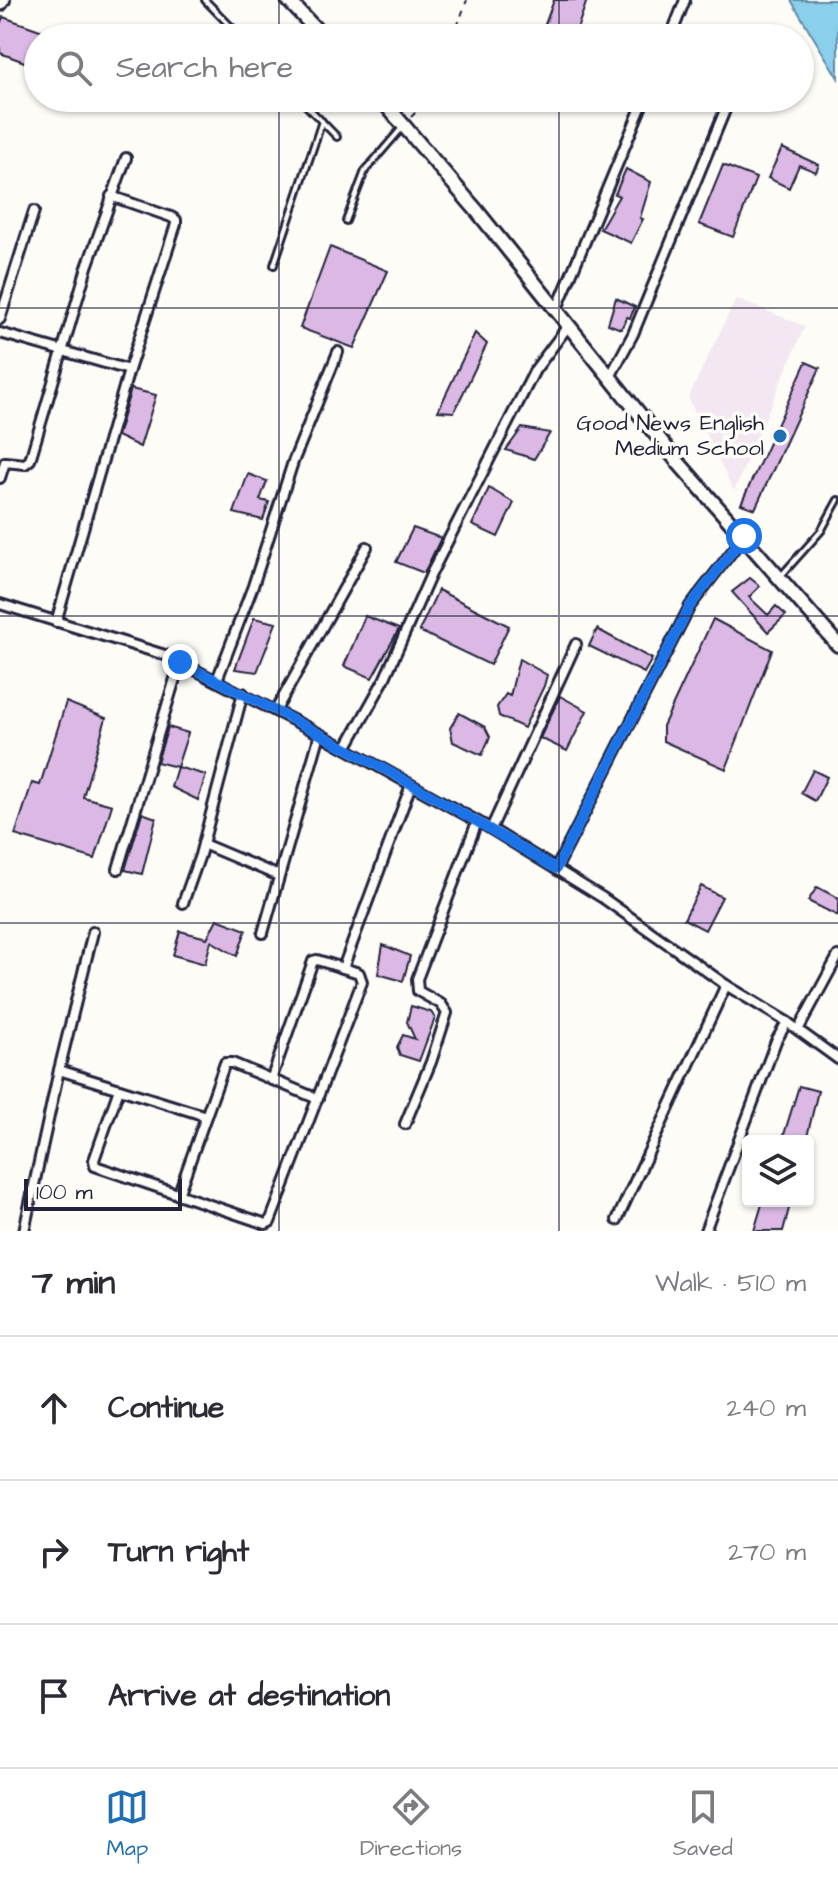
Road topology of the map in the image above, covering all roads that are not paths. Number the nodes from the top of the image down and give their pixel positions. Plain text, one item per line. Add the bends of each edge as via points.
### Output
1 (205, 0) edge
2 (288, 0) edge
3 (685, 0) edge
4 (228, 24) edge
5 (311, 24) edge
6 (676, 24) edge
7 (313, 112) edge
8 (393, 112) edge
9 (639, 112) edge
10 (724, 112) edge
11 (322, 121) junction
12 (405, 124) junction
13 (337, 137) dead end
14 (126, 158) dead end
15 (111, 196) junction
16 (34, 211) dead end
17 (346, 221) dead end
18 (274, 265) dead end
19 (556, 311) junction
20 (0, 319) edge
21 (568, 326) junction
22 (0, 333) edge
23 (62, 351) junction
24 (338, 352) dead end
25 (129, 370) junction
26 (610, 377) junction
27 (0, 478) edge
28 (838, 500) edge
29 (744, 536) junction
30 (367, 547) dead end
31 (780, 577) junction
32 (0, 604) edge
33 (56, 622) junction
34 (576, 644) dead end
35 (838, 645) edge
36 (180, 662) junction
37 (217, 680) junction
38 (243, 693) junction
39 (276, 710) junction
40 (320, 734) junction
41 (346, 748) junction
42 (411, 785) junction
43 (477, 822) junction
44 (491, 829) junction
45 (203, 844) junction
46 (118, 869) dead end
47 (556, 869) junction
48 (279, 876) junction
49 (183, 903) dead end
50 (93, 932) dead end
51 (263, 933) dead end
52 (838, 956) edge
53 (343, 968) junction
54 (726, 985) junction
55 (787, 1022) junction
56 (798, 1030) junction
57 (838, 1059) edge
58 (59, 1070) junction
59 (271, 1080) junction
60 (119, 1089) junction
61 (318, 1099) junction
62 (206, 1116) junction
63 (405, 1124) dead end
64 (178, 1195) junction
65 (617, 1220) dead end
66 (24, 1231) edge
67 (705, 1231) edge

1 - 4 lane
2 - 5 street
3 - 6 street
7 - 11 lane
8 - 12 street
9 - 19 street
10 - 26 street via 633,334
11 - 13 lane
11 - 18 lane
12 - 17 lane via 365,171
12 - 19 street
14 - 15 street
15 - 23 street
15 - 25 street via 176,220
16 - 20 street
19 - 21 street
21 - 26 street
21 - 41 street via 535,370
22 - 23 street
23 - 25 street
23 - 27 street via 30,460 5,462
24 - 37 street via 293,462
25 - 33 street
26 - 29 street
28 - 31 lane via 821,531
29 - 31 street
29 - 47 street via 690,606
30 - 39 street
31 - 35 street
32 - 33 street
33 - 36 street
34 - 44 street
36 - 37 street
36 - 46 street
37 - 38 street
38 - 39 street
38 - 45 street
39 - 40 street
40 - 41 street
40 - 48 street
41 - 42 street
42 - 43 street
42 - 53 street
43 - 44 street
43 - 63 street via 417,979 418,991 447,1013
44 - 47 street
45 - 48 street
45 - 49 street
47 - 54 street
48 - 51 street
50 - 58 street
52 - 56 street
53 - 59 street via 313,961
53 - 61 street via 359,973 362,982
54 - 55 street
54 - 65 street
55 - 56 street
55 - 67 street
56 - 57 street
58 - 60 street
58 - 66 street
59 - 61 street
59 - 62 street via 225,1063
60 - 62 street
60 - 64 street via 94,1164
61 - 64 street via 270,1222 263,1225
62 - 64 street

